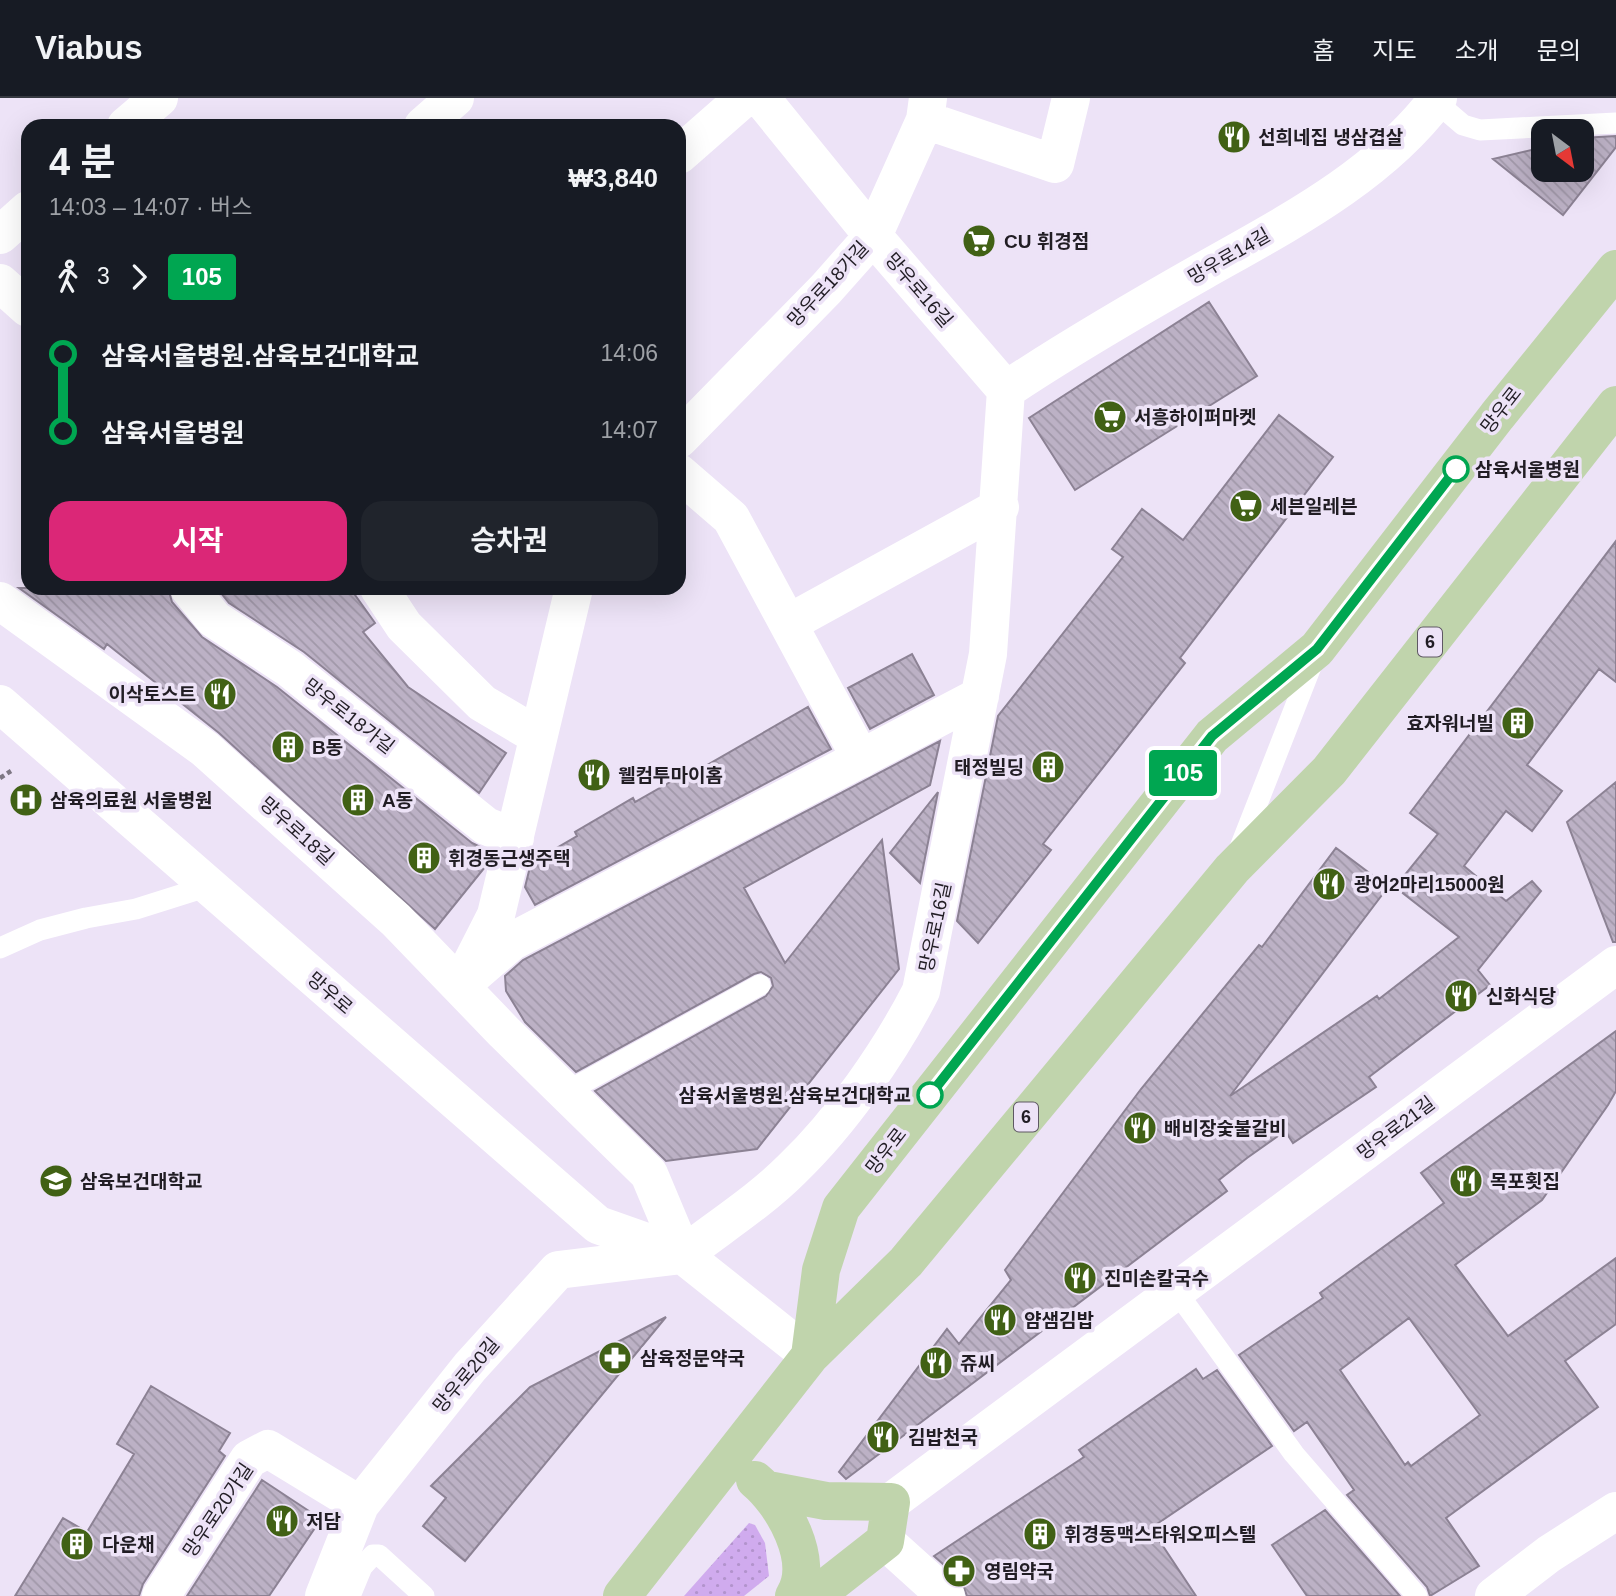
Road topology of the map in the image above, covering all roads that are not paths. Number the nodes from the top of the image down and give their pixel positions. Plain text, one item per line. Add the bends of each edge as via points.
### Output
1 (159, 98) edge
2 (455, 98) edge
3 (744, 98) edge
4 (761, 98) edge
5 (1071, 98) edge
6 (1435, 99) edge
7 (927, 109) edge
8 (134, 119) edge
9 (431, 119) edge
10 (1616, 123) edge
11 (686, 149) edge
12 (21, 216) edge
13 (0, 234) edge
14 (873, 236) junction
15 (1616, 269) edge
16 (0, 283) edge
17 (21, 302) edge
18 (1006, 390) junction
19 (1616, 405) edge
20 (686, 432) edge
21 (686, 479) edge
22 (1000, 507) junction
23 (194, 595) edge
24 (384, 595) edge
25 (572, 595) edge
26 (0, 601) edge
27 (789, 623) junction
28 (1317, 649) junction
29 (980, 696) junction
30 (0, 704) edge
31 (538, 736) junction
32 (861, 759) junction
33 (515, 838) junction
34 (1232, 869) junction
35 (209, 886) junction
36 (0, 948) edge
37 (1616, 968) edge
38 (760, 985) dead end
39 (460, 986) junction
40 (566, 1092) junction
41 (683, 1255) junction
42 (1176, 1292) junction
43 (810, 1356) junction
44 (729, 1459) junction
45 (768, 1490) junction
46 (891, 1502) junction
47 (360, 1504) junction
48 (1616, 1511) edge
49 (885, 1541) junction
50 (161, 1596) edge
51 (324, 1596) edge
52 (350, 1596) edge
53 (424, 1596) edge
54 (622, 1596) edge
55 (794, 1596) edge
56 (815, 1596) edge
57 (946, 1596) edge
58 (1417, 1596) edge
59 (1494, 1596) edge

1 - 8 street
2 - 9 street
3 - 11 street
4 - 14 street, 망우로16길
5 - 7 street via 1055,164
6 - 10 lane via 1463,125 1480,130
6 - 18 street, 망우로14길 via 1418,126 1343,186
7 - 14 street, 망우로18가길
12 - 13 street
14 - 18 street, 망우로16길
14 - 20 street, 망우로18가길
15 - 28 main road, 망우로
16 - 17 street
18 - 22 street, 망우로16길
19 - 34 main road, 6 via 1329,771
21 - 27 street via 731,518
22 - 27 street
22 - 29 street, 망우로16길 via 988,654
23 - 33 street, 망우로18가길 via 214,619 290,669 486,826
24 - 31 street via 404,626 482,703
25 - 31 street
26 - 39 street, 망우로18길 via 205,749 396,919
27 - 32 street
28 - 34 lane
28 - 43 main road, 망우로 via 1212,736 841,1208 821,1270
29 - 32 street
29 - 41 street, 망우로16길 via 934,936 921,991 906,1021 853,1098 792,1170
30 - 35 street, 망우로
31 - 33 street
32 - 39 street via 511,942
33 - 39 street via 496,915
34 - 43 main road, 6 via 906,1262
35 - 36 lane via 136,909 40,930
35 - 41 street, 망우로 via 598,1225
37 - 42 street, 망우로21길
38 - 40 lane
39 - 40 street, 망우로18길
40 - 41 street, 망우로18길 via 649,1174
41 - 43 street, 망우로
41 - 47 street, 망우로20길 via 558,1270 470,1367
42 - 46 street, 망우로21길
42 - 58 lane via 1294,1454
43 - 44 main road, 6
44 - 45 main road
44 - 54 main road, 6
45 - 46 main road via 826,1501
45 - 55 main road via 797,1545 802,1567
46 - 49 main road
47 - 50 street, 망우로20가길 via 268,1449 249,1459
47 - 51 street, 망우로20길
48 - 59 street
49 - 56 main road
49 - 57 street
52 - 53 lane via 362,1567 379,1555

